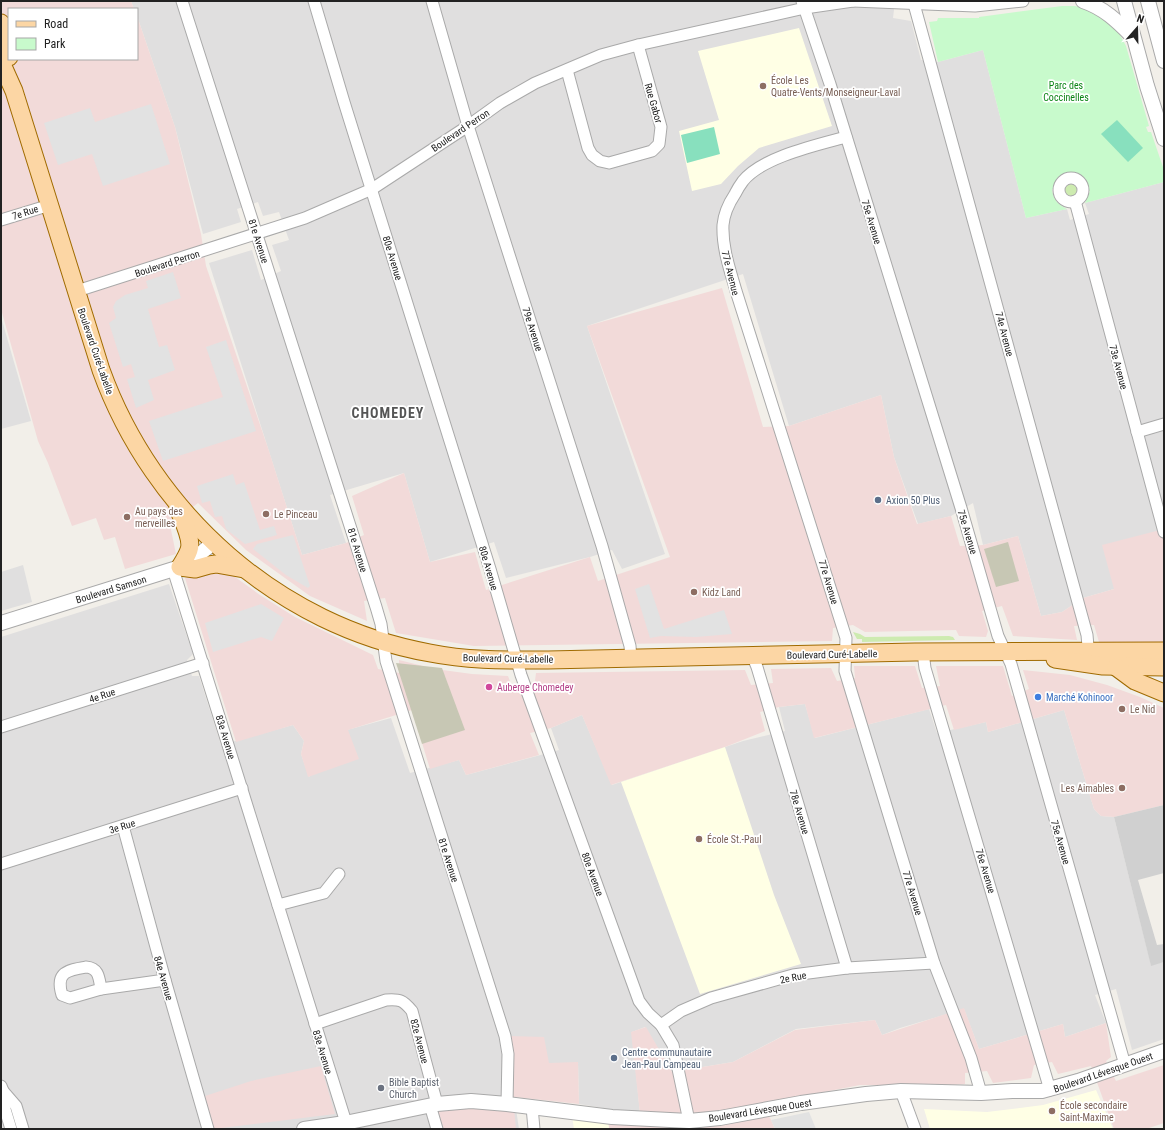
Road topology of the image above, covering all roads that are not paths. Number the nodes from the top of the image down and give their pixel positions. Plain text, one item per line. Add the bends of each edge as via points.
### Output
1 (182, 1) edge
2 (314, 1) edge
3 (432, 1) edge
4 (853, 1) edge
5 (1016, 1) edge
6 (1083, 1) edge
7 (1124, 1) edge
8 (1148, 1) edge
9 (914, 4) junction
10 (804, 5) edge
11 (1, 23) edge
12 (1134, 38) junction
13 (638, 45) junction
14 (8, 54) edge
15 (9, 60) edge
16 (1164, 61) edge
17 (1, 62) edge
18 (567, 70) junction
19 (14, 91) junction
20 (468, 126) junction
21 (846, 137) junction
22 (1164, 139) edge
23 (372, 189) junction
24 (1075, 201) dead end
25 (50, 205) junction
26 (1, 220) edge
27 (257, 233) junction
28 (77, 292) junction
29 (1164, 424) edge
30 (1137, 432) junction
31 (174, 498) junction
32 (1164, 532) edge
33 (214, 542) junction
34 (176, 568) junction
35 (245, 569) junction
36 (1, 623) edge
37 (384, 642) junction
38 (1164, 651) edge
39 (923, 652) junction
40 (1013, 652) junction
41 (846, 654) junction
42 (752, 655) junction
43 (631, 658) junction
44 (1089, 658) junction
45 (516, 660) junction
46 (204, 663) junction
47 (1116, 667) junction
48 (1164, 668) edge
49 (1164, 693) edge
50 (1, 727) edge
51 (242, 788) junction
52 (123, 826) junction
53 (1, 864) edge
54 (339, 874) dead end
55 (278, 905) junction
56 (934, 963) junction
57 (847, 968) junction
58 (165, 980) junction
59 (102, 988) dead end
60 (315, 1024) junction
61 (661, 1025) junction
62 (1164, 1051) edge
63 (1125, 1065) junction
64 (2, 1088) edge
65 (1050, 1090) junction
66 (902, 1091) junction
67 (981, 1093) junction
68 (507, 1104) junction
69 (434, 1105) junction
70 (532, 1107) junction
71 (689, 1121) junction
72 (347, 1126) edge
73 (11, 1129) edge
74 (23, 1129) edge
75 (208, 1129) edge
76 (304, 1129) edge
77 (437, 1129) edge
78 (534, 1129) edge
79 (916, 1129) edge

1 - 27 street, 81e Avenue
2 - 23 street, 80e Avenue
3 - 20 street, 79e Avenue
4 - 9 street, Boulevard Perron
4 - 10 street, Boulevard Perron
5 - 9 street, Boulevard Perron via 975,6
6 - 12 street via 1107,12
7 - 12 street
8 - 16 street
9 - 44 street, 74e Avenue via 1087,635
10 - 13 street, Boulevard Perron
10 - 21 street, 75e Avenue
11 - 14 main road, Boulevard Curé-Labelle
12 - 22 street
13 - 18 street, Boulevard Perron via 601,55
13 - 18 street, Rue Gabor via 661,127 659,144 652,151 609,163 600,161 592,155
15 - 19 main road, Boulevard Curé-Labelle
17 - 19 main road, Boulevard Curé-Labelle
18 - 20 street, Boulevard Perron via 512,96
19 - 25 main road, Boulevard Curé-Labelle
20 - 23 street, Boulevard Perron
20 - 43 street, 79e Avenue via 602,546 630,646
21 - 40 street, 75e Avenue via 996,629
21 - 41 street, 77e Avenue via 778,158 758,169 743,180 728,204 723,225 726,257 736,292 846,638
23 - 27 street, Boulevard Perron via 305,218
23 - 45 street, 80e Avenue
24 - 30 street, 73e Avenue
25 - 26 street, 7e Rue
25 - 28 main road, Boulevard Curé-Labelle
27 - 28 street, Boulevard Perron
27 - 37 street, 81e Avenue via 376,607
28 - 31 main road, Boulevard Curé-Labelle via 113,402 140,450
29 - 30 street
30 - 32 street, 73e Avenue
31 - 33 main road, Boulevard Curé-Labelle
31 - 34 main road via 190,542 189,551
33 - 34 street, Boulevard Samson via 194,559
33 - 35 main road, Boulevard Curé-Labelle
34 - 35 main road via 194,569 216,564
34 - 36 street, Boulevard Samson
34 - 46 street, 83e Avenue
35 - 37 main road, Boulevard Curé-Labelle via 280,595 306,610 346,629
37 - 45 main road, Boulevard Curé-Labelle via 453,657
37 - 68 street, 81e Avenue via 386,661 505,1036 508,1054
38 - 44 main road, Boulevard Curé-Labelle
39 - 40 main road, Boulevard Curé-Labelle
39 - 41 main road, Boulevard Curé-Labelle
39 - 65 street, 76e Avenue via 925,668
40 - 44 main road, Boulevard Curé-Labelle
40 - 63 street, 75e Avenue via 1011,664
41 - 42 main road, Boulevard Curé-Labelle
41 - 56 street, 77e Avenue via 845,671
42 - 43 main road, Boulevard Curé-Labelle
42 - 57 street, 78e Avenue
43 - 45 main road, Boulevard Curé-Labelle
44 - 47 main road, Boulevard Curé-Labelle
45 - 61 street, 80e Avenue via 639,1001 648,1014
46 - 50 street, 4e Rue
46 - 51 street, 83e Avenue
47 - 48 main road, Boulevard Curé-Labelle
47 - 49 main road via 1135,681
51 - 52 street, 3e Rue
51 - 55 street, 83e Avenue
52 - 53 street, 3e Rue
52 - 58 street, 84e Avenue
54 - 55 street via 324,893
55 - 60 street, 83e Avenue
56 - 57 street, 2e Rue
56 - 67 street, 77e Avenue via 971,1058
57 - 61 street, 2e Rue via 793,975 710,998 681,1011
58 - 59 street
58 - 75 street, 84e Avenue
60 - 69 street, 82e Avenue via 386,1000 397,999 405,1002 412,1011
60 - 72 street, 83e Avenue
61 - 71 street, 80e Avenue via 673,1045
62 - 63 street, Boulevard Lévesque Ouest
63 - 65 street, Boulevard Lévesque Ouest
64 - 73 street
64 - 74 street via 16,1106
65 - 67 street, Boulevard Lévesque Ouest
66 - 67 street, Boulevard Lévesque Ouest
66 - 71 street, Boulevard Lévesque Ouest via 801,1103
66 - 79 street
68 - 69 street, Boulevard Lévesque Ouest via 471,1101
68 - 70 street, Boulevard Lévesque Ouest
69 - 72 street, Boulevard Lévesque Ouest
69 - 77 street, 82e Avenue
70 - 71 street, Boulevard Lévesque Ouest via 624,1118
70 - 78 street
72 - 76 street, Boulevard Lévesque Ouest

